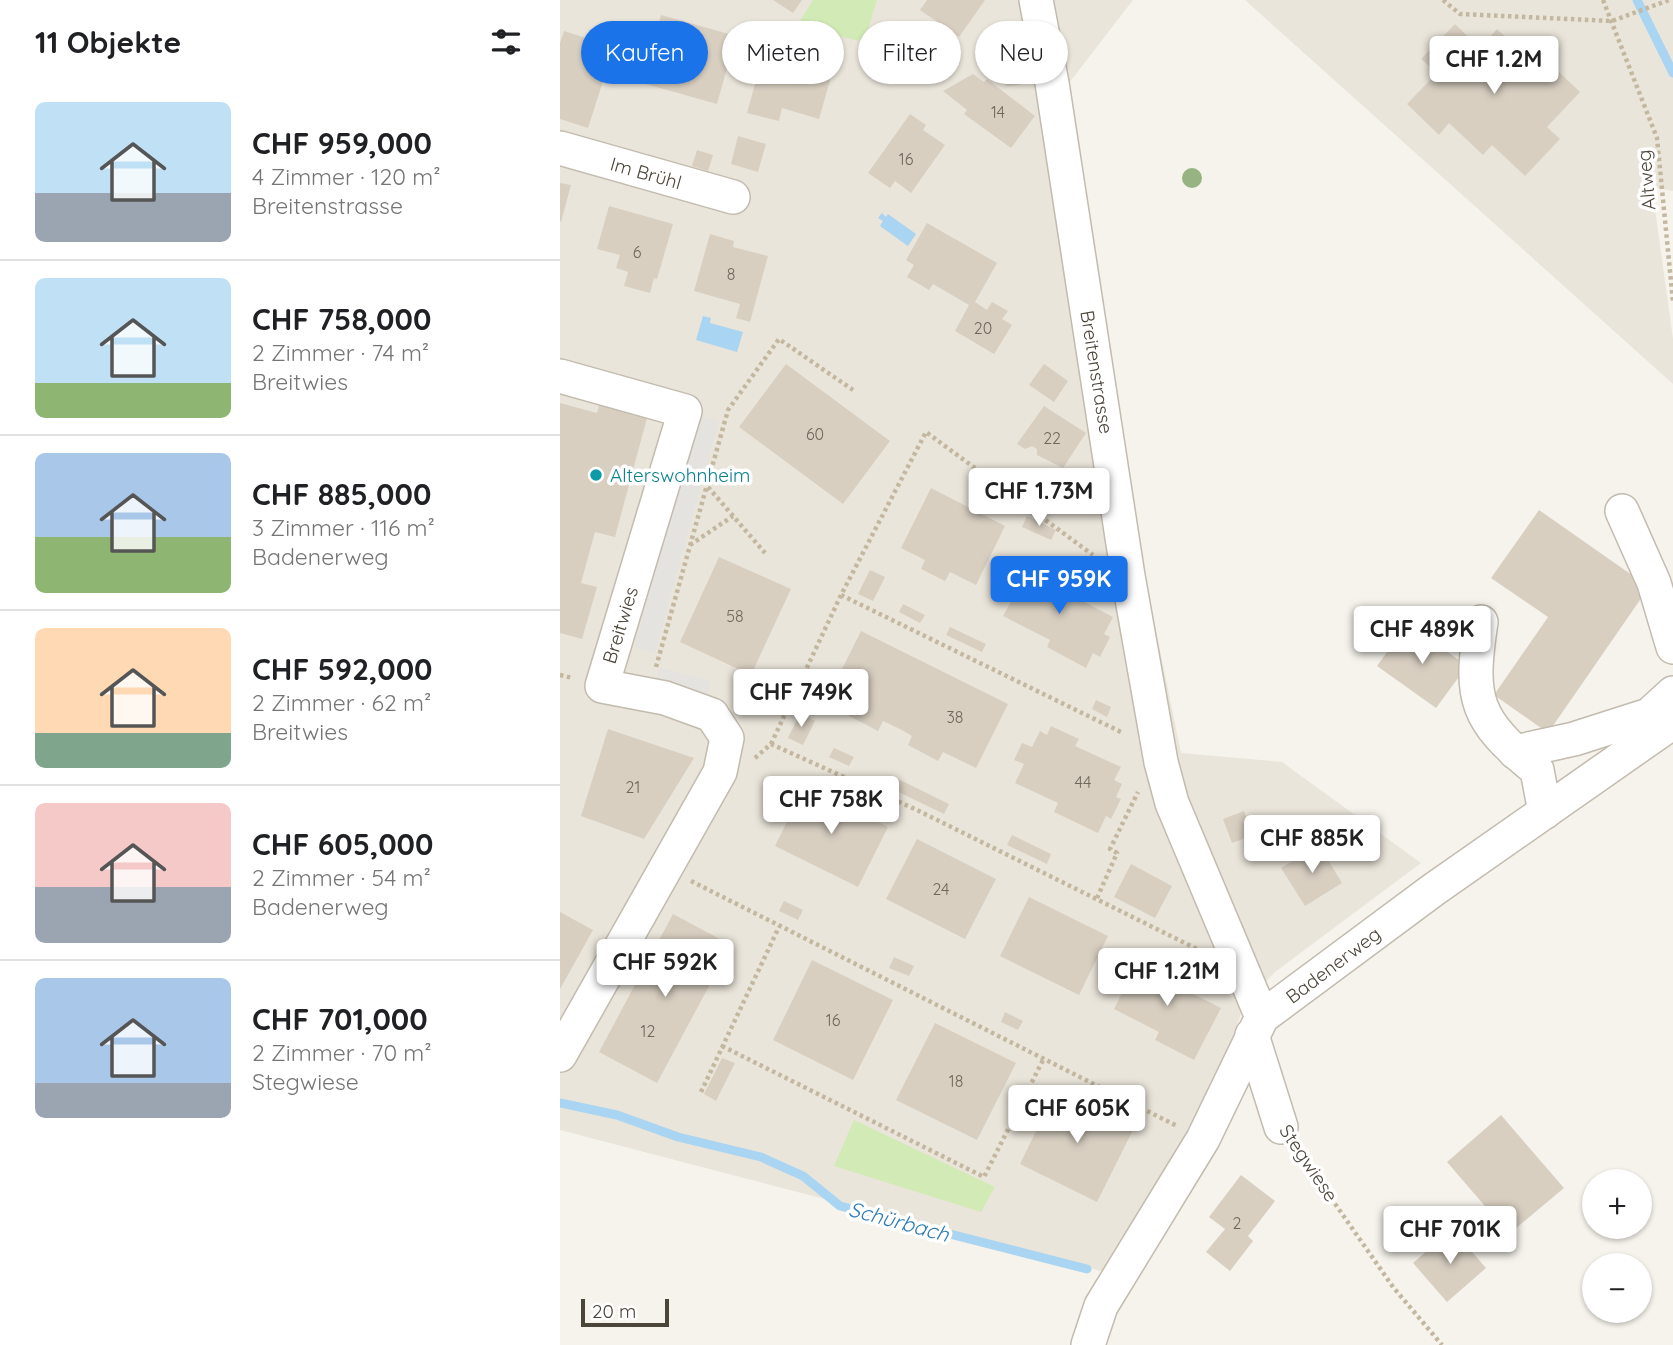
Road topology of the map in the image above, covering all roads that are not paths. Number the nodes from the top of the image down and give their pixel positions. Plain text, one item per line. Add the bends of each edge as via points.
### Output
1 (1036, 0) edge
2 (560, 148) edge
3 (733, 197) dead end
4 (560, 376) edge
5 (1622, 511) dead end
6 (1481, 622) dead end
7 (1673, 648) edge
8 (1673, 693) edge
9 (1673, 722) edge
10 (1516, 752) junction
11 (1545, 812) junction
12 (1257, 1026) junction
13 (560, 1055) edge
14 (1281, 1127) road end
15 (1088, 1345) edge

1 - 12 street, Breitenstrasse via 1158,743 1172,803 1238,966
2 - 3 street, Im Brühl
4 - 13 street, Breitwies via 685,411 602,686 712,715 727,738 720,772
5 - 7 street via 1654,583
6 - 10 street via 1474,670 1481,713
8 - 10 street via 1649,715
9 - 11 street, Badenerweg
10 - 11 street via 1537,770
11 - 12 street, Badenerweg
12 - 14 street, Stegwiese
12 - 15 street, Badenerweg via 1203,1139 1101,1306

